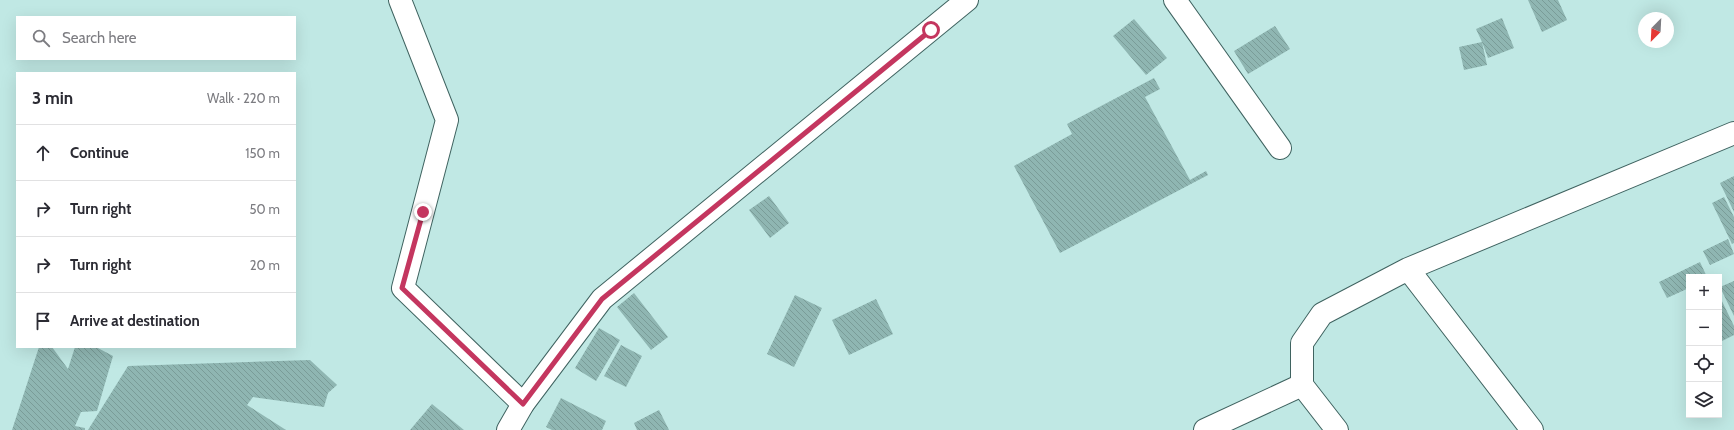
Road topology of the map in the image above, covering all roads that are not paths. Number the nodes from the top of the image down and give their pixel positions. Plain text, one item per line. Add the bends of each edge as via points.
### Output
1 (400, 0) edge
2 (967, 0) edge
3 (1175, 0) edge
4 (1734, 133) edge
5 (1280, 148) dead end
6 (1408, 269) junction
7 (1302, 385) junction
8 (523, 404) junction
9 (508, 430) edge
10 (1204, 430) edge
11 (1337, 430) edge
12 (1532, 430) edge

1 - 8 street via 447,120 402,288
2 - 8 street via 602,299
3 - 5 street
4 - 6 street
6 - 7 street via 1322,314 1302,343
6 - 12 street
7 - 10 street
7 - 11 street
8 - 9 street

